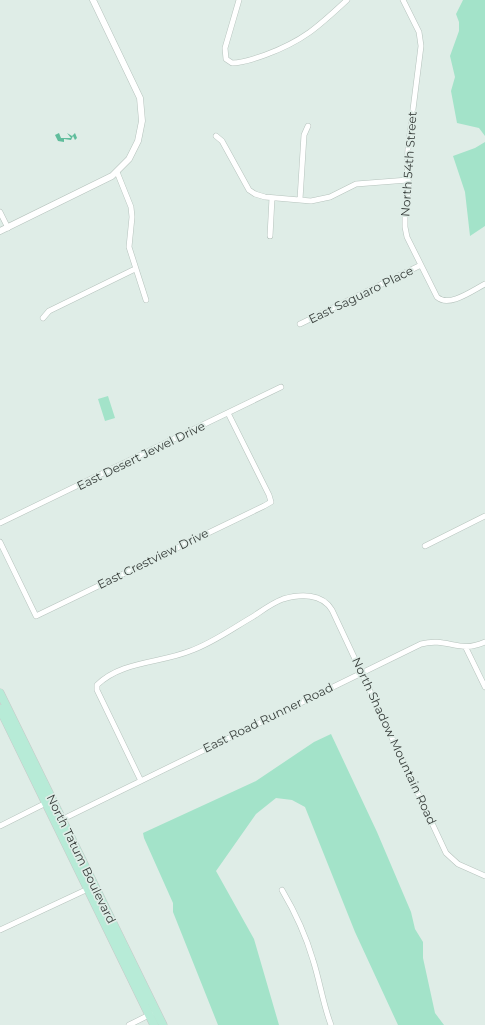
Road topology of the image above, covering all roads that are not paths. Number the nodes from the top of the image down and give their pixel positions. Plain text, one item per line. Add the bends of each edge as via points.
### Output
1 (93, 0) edge
2 (240, 0) edge
3 (347, 0) edge
4 (403, 0) edge
5 (308, 126) dead end
6 (216, 136) dead end
7 (117, 172) junction
8 (408, 180) junction
9 (272, 198) junction
10 (300, 199) junction
11 (0, 212) edge
12 (8, 228) junction
13 (0, 231) edge
14 (270, 236) dead end
15 (421, 265) junction
16 (135, 269) junction
17 (485, 284) edge
18 (146, 300) dead end
19 (43, 318) dead end
20 (300, 324) dead end
21 (281, 387) dead end
22 (228, 413) junction
23 (485, 516) edge
24 (0, 523) edge
25 (0, 542) edge
26 (426, 546) dead end
27 (485, 642) edge
28 (466, 648) junction
29 (362, 673) junction
30 (485, 687) edge
31 (0, 693) edge
32 (0, 709) edge
33 (140, 780) junction
34 (49, 802) junction
35 (59, 821) junction
36 (0, 826) edge
37 (485, 876) edge
38 (91, 888) junction
39 (282, 890) dead end
40 (0, 930) edge
41 (153, 1013) junction
42 (129, 1025) edge
43 (154, 1025) edge
44 (162, 1025) edge
45 (331, 1025) edge

1 - 7 street via 136,89 142,111 138,141 129,158
2 - 3 street via 225,48 226,59 232,63 239,63 290,44 315,30
4 - 8 street, North 54th Street via 421,42 408,149
5 - 10 street via 304,135
6 - 9 street via 222,141 249,190
7 - 12 street
7 - 16 street via 131,207 129,247
8 - 10 street via 356,184 320,200
8 - 15 street, North 54th Street via 405,227 407,237
9 - 10 street
9 - 14 street
11 - 12 street
12 - 13 street
15 - 17 street, North 54th Street via 440,300 448,301
15 - 20 street, East Saguaro Place
16 - 18 street
16 - 19 street via 49,311
21 - 22 street, East Desert Jewel Drive
22 - 24 street, East Desert Jewel Drive
22 - 25 street, East Crestview Drive via 270,502 36,616
23 - 26 street
27 - 28 street
28 - 29 street, East Road Runner Road via 443,642 428,642
28 - 30 street
29 - 33 street, East Road Runner Road
29 - 33 street, North Shadow Mountain Road via 330,606 313,596 293,597 275,603 204,645 168,659 133,666 111,675 97,685 97,690
29 - 37 street, North Shadow Mountain Road via 446,853 458,864
31 - 34 main road, North Tatum Boulevard
32 - 34 main road, North Tatum Boulevard
33 - 35 street, East Road Runner Road
34 - 35 main road, North Tatum Boulevard
34 - 36 street
35 - 38 main road, North Tatum Boulevard
38 - 40 street
38 - 41 main road, North Tatum Boulevard
39 - 45 street via 307,943
41 - 42 street
41 - 43 main road, North Tatum Boulevard
41 - 44 main road, North Tatum Boulevard

